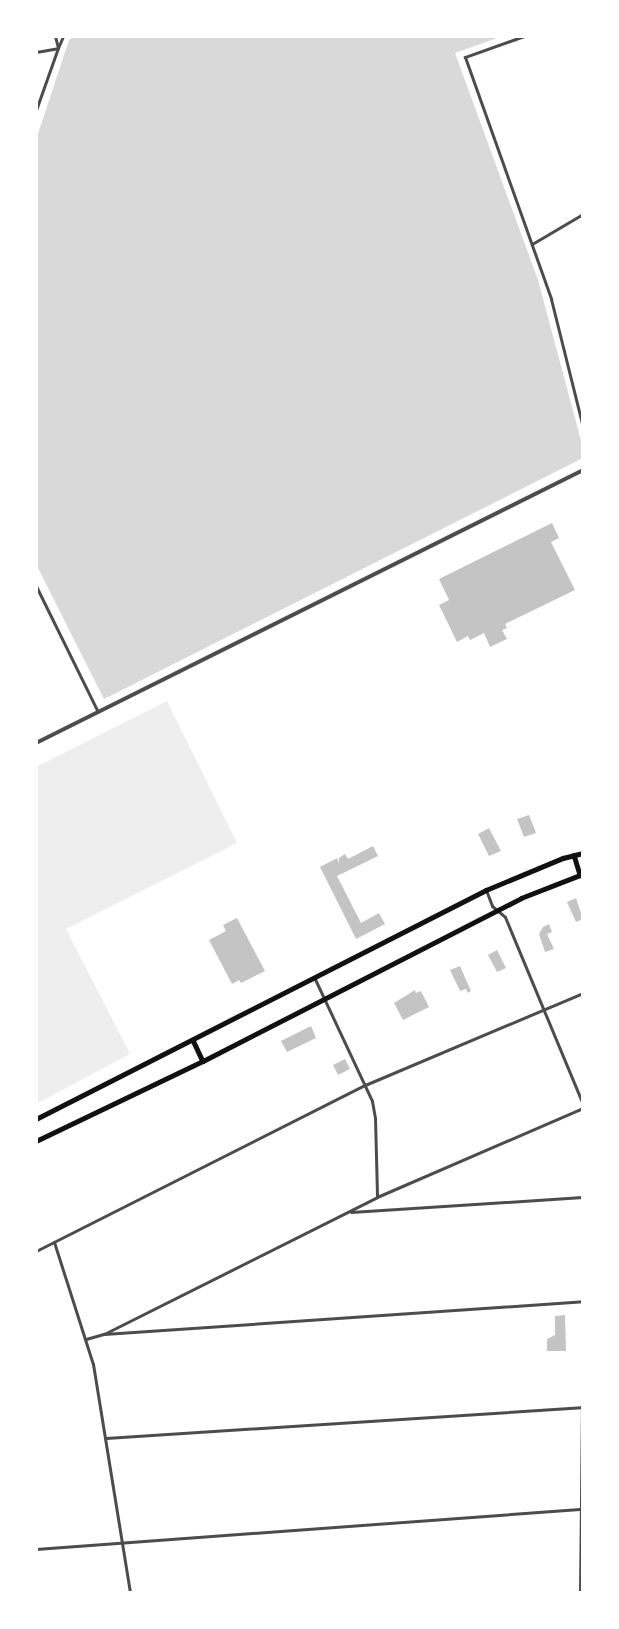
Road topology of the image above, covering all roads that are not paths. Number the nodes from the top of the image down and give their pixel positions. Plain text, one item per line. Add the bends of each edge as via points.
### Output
1 (55, 36) edge
2 (63, 36) edge
3 (524, 36) edge
4 (57, 48) junction
5 (36, 52) edge
6 (36, 110) edge
7 (582, 216) edge
8 (532, 244) junction
9 (583, 427) edge
10 (583, 470) edge
11 (36, 586) edge
12 (98, 712) junction
13 (36, 743) edge
14 (583, 853) edge
15 (574, 855) junction
16 (581, 875) edge
17 (486, 890) junction
18 (497, 910) junction
19 (314, 977) junction
20 (583, 993) edge
21 (324, 999) junction
22 (544, 1010) junction
23 (193, 1040) junction
24 (203, 1061) junction
25 (365, 1085) junction
26 (583, 1106) edge
27 (36, 1119) edge
28 (36, 1141) edge
29 (377, 1197) junction
30 (583, 1197) edge
31 (349, 1212) junction
32 (54, 1242) junction
33 (36, 1251) edge
34 (583, 1283) edge
35 (583, 1301) edge
36 (104, 1334) junction
37 (86, 1339) junction
38 (582, 1407) edge
39 (106, 1438) junction
40 (580, 1509) junction
41 (121, 1543) junction
42 (36, 1549) edge
43 (130, 1593) edge
44 (580, 1593) edge

1 - 4 street
2 - 4 street
3 - 8 street via 465,57
4 - 5 street
4 - 6 street
7 - 8 street
8 - 9 street via 551,299
10 - 12 street
11 - 12 street
12 - 13 street
14 - 15 main road
15 - 16 main road
15 - 17 main road
16 - 18 main road
17 - 18 street
17 - 19 main road
18 - 21 main road
18 - 22 street via 505,916
19 - 21 street
19 - 23 main road
20 - 22 street
21 - 24 main road
21 - 25 street
22 - 25 street
22 - 26 street
23 - 24 main road
23 - 27 main road
24 - 28 main road
25 - 29 street via 375,1118
25 - 32 street
26 - 29 street
29 - 31 street
30 - 31 street
31 - 36 street
32 - 33 street
32 - 37 street
34 - 35 street
35 - 36 street
35 - 38 street
36 - 37 street
37 - 39 street
38 - 39 street
38 - 40 street
39 - 41 street
40 - 41 street
40 - 44 street
41 - 42 street
41 - 43 street

